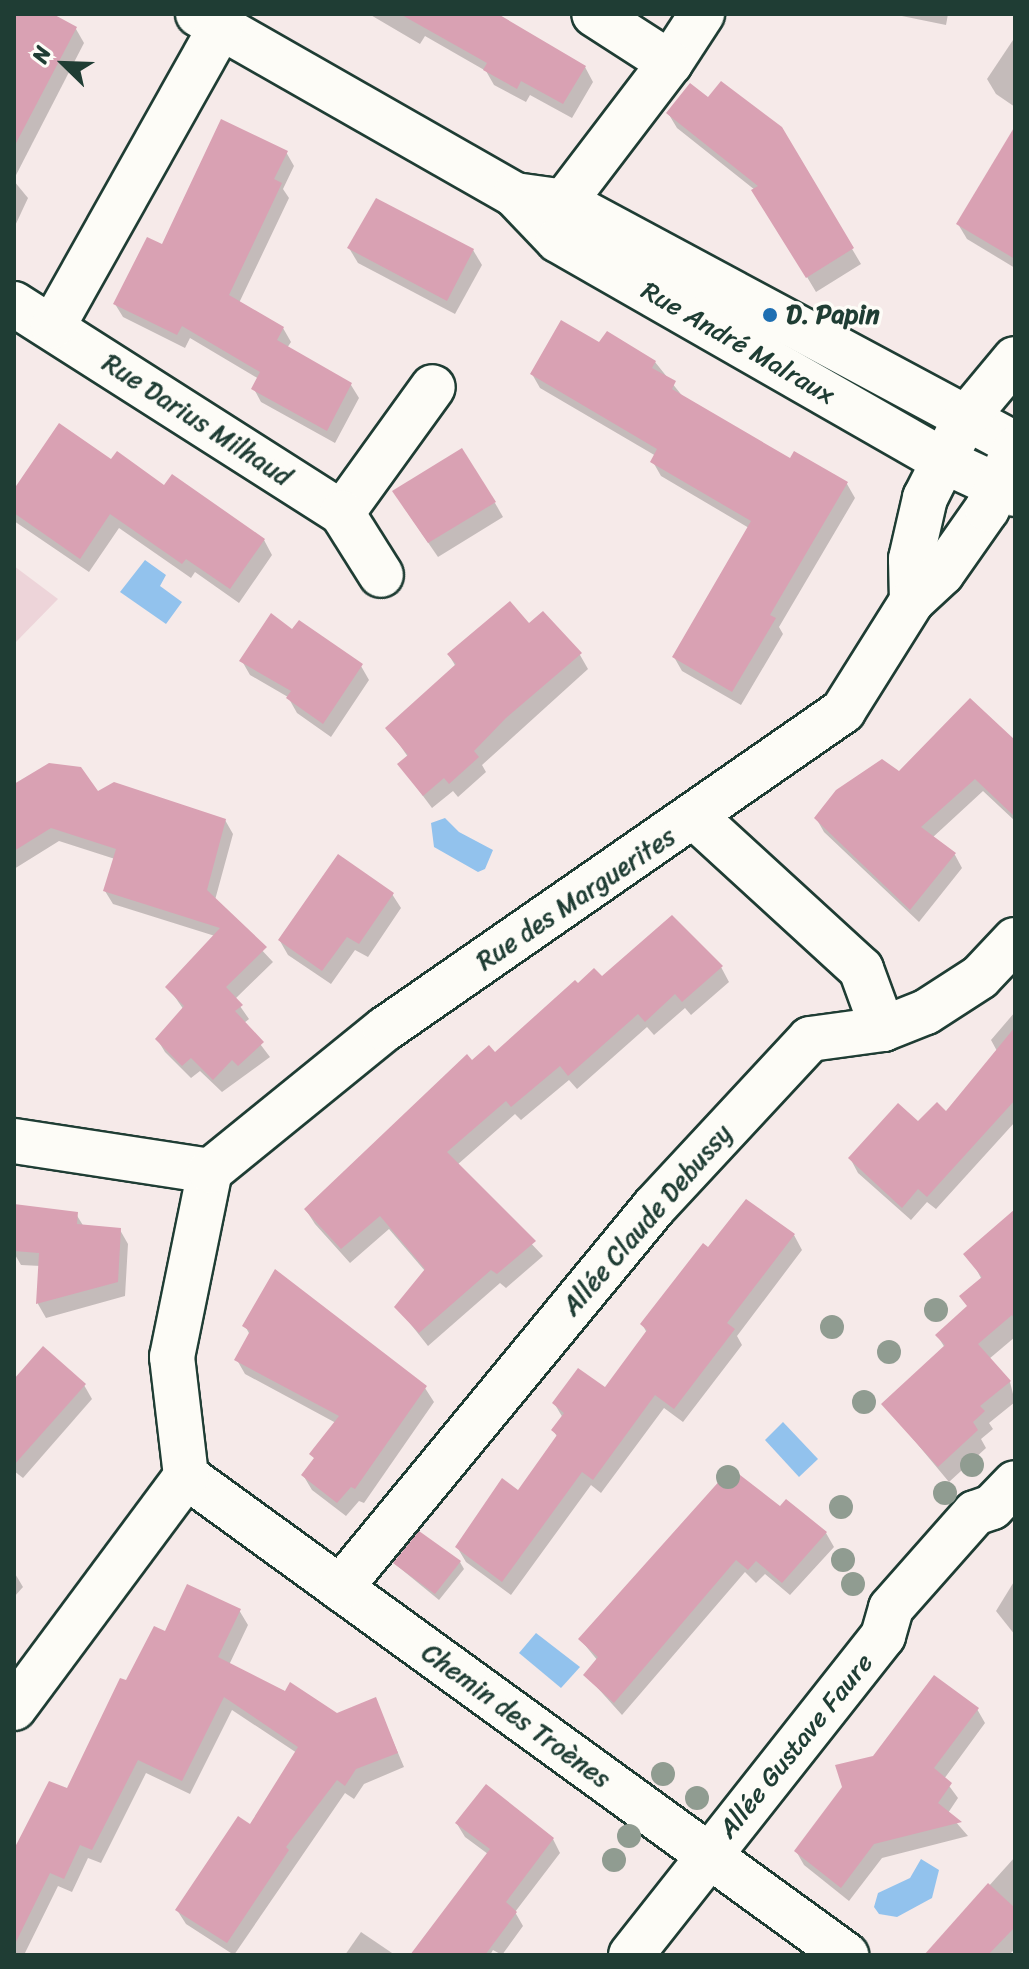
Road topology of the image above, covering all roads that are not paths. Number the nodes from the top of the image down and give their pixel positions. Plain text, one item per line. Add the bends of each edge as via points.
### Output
1 (594, 14) edge
2 (702, 14) edge
3 (210, 20) edge
4 (670, 63) junction
5 (515, 195) junction
6 (564, 202) junction
7 (14, 304) edge
8 (53, 326) junction
9 (1015, 359) edge
10 (433, 387) dead end
11 (990, 458) edge
12 (342, 513) junction
13 (381, 575) dead end
14 (912, 601) junction
15 (696, 818) junction
16 (1015, 940) edge
17 (883, 1029) junction
18 (14, 1141) edge
19 (210, 1171) junction
20 (186, 1476) junction
21 (1004, 1495) edge
22 (340, 1588) junction
23 (14, 1708) edge
24 (708, 1855) junction
25 (631, 1955) edge
26 (846, 1955) edge

1 - 4 street
2 - 4 street
3 - 5 street, Rue André Malraux
3 - 8 street
4 - 6 street
5 - 6 street, Rue André Malraux
5 - 11 street, Rue André Malraux via 558,240 813,386
6 - 11 street, Rue André Malraux
7 - 8 street, Rue Darius Milhaud
8 - 12 street, Rue Darius Milhaud
9 - 11 street
10 - 12 street
11 - 14 street, Rue des Marguerites via 942,573
11 - 14 street via 925,498 911,559
12 - 13 street, Rue Darius Milhaud
14 - 15 street, Rue des Marguerites via 843,711
15 - 17 street via 861,969
15 - 19 street, Rue des Marguerites via 385,1029
16 - 17 street, Allée Claude Debussy via 980,977 926,1012
17 - 22 street, Allée Claude Debussy via 810,1039 654,1207
18 - 19 street
19 - 20 street via 172,1357
20 - 22 street, Chemin des Troènes
20 - 23 street
21 - 24 street, Allée Gustave Faure via 975,1513 891,1608 883,1636
22 - 24 street, Chemin des Troènes
24 - 25 street, Allée Gustave Faure
24 - 26 street, Chemin des Troènes

